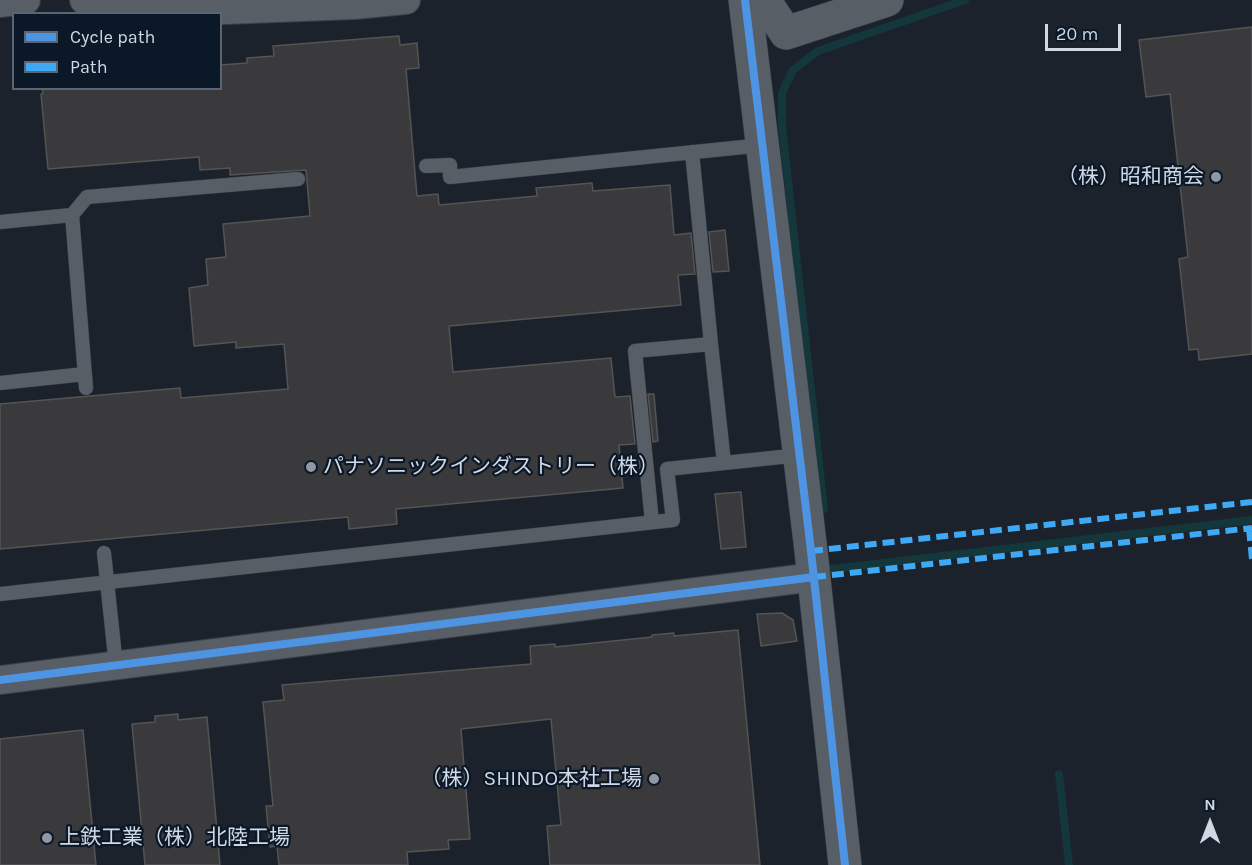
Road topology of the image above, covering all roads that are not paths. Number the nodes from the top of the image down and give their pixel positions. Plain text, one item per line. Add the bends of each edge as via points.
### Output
1 (26, 0) edge
2 (84, 0) edge
3 (406, 0) edge
4 (745, 0) edge
5 (764, 0) edge
6 (887, 0) edge
7 (0, 3) edge
8 (763, 145) junction
9 (692, 152) junction
10 (426, 165) dead end
11 (298, 179) dead end
12 (72, 215) junction
13 (0, 222) edge
14 (711, 344) junction
15 (0, 383) edge
16 (800, 455) junction
17 (724, 463) junction
18 (652, 522) junction
19 (104, 553) dead end
20 (814, 577) junction
21 (108, 582) junction
22 (0, 594) edge
23 (116, 666) junction
24 (0, 681) edge
25 (845, 865) edge

1 - 7 street
2 - 3 street via 201,11
4 - 8 street
5 - 6 street via 786,33
8 - 9 lane
8 - 16 street
9 - 10 lane via 450,177 450,165
9 - 14 lane
11 - 12 lane via 87,197
12 - 13 lane
12 - 15 lane via 85,381
14 - 17 lane
14 - 18 lane via 635,351
16 - 17 lane
16 - 20 street
17 - 18 lane via 667,469 673,520
18 - 21 lane
19 - 21 lane
20 - 23 street
20 - 25 street
21 - 22 lane
21 - 23 lane
23 - 24 street

